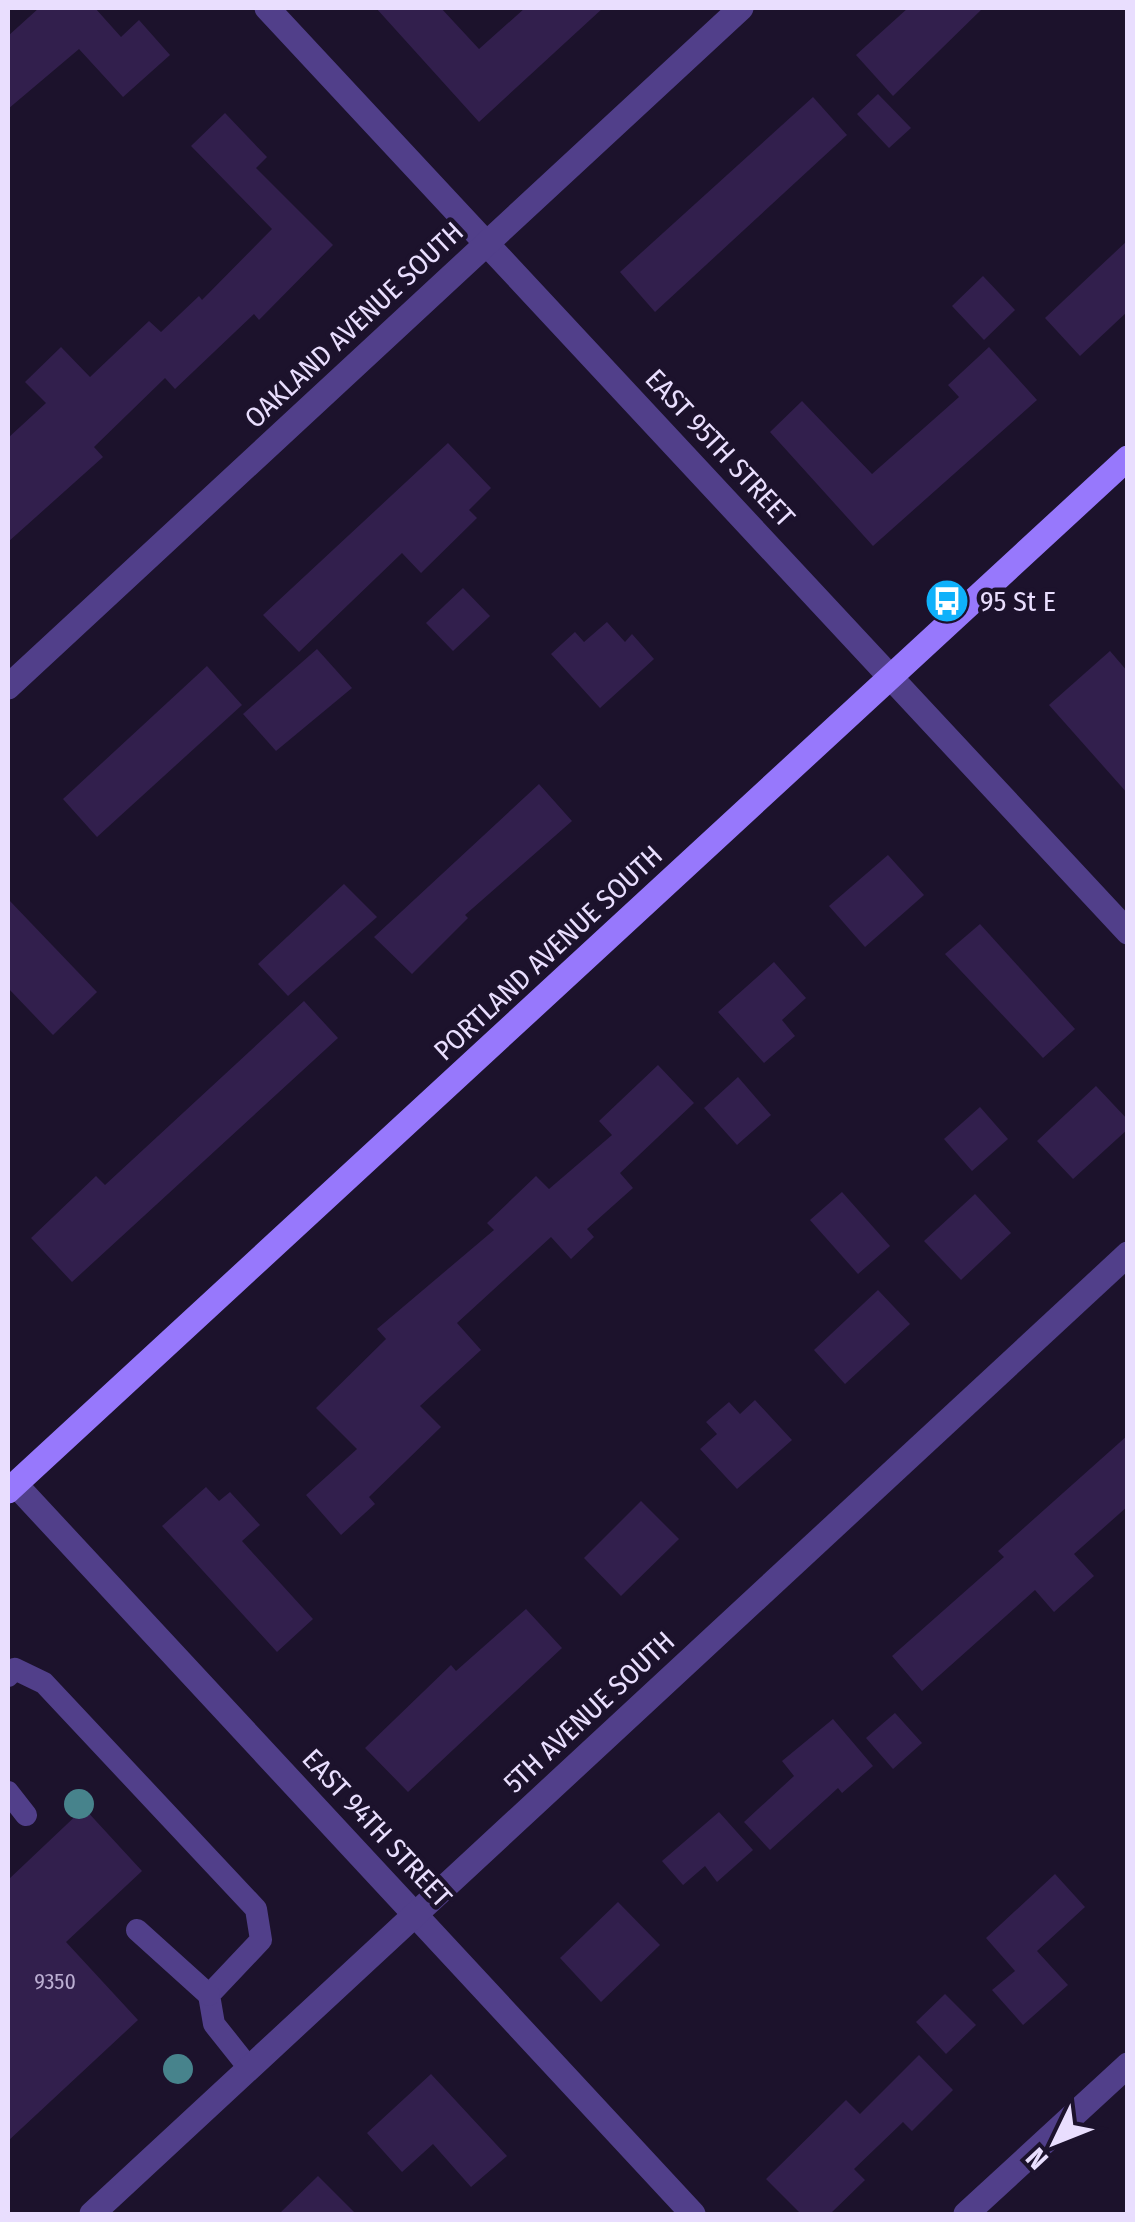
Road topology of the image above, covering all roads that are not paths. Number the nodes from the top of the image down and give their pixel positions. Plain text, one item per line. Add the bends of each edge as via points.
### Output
1 (266, 8) edge
2 (741, 8) edge
3 (487, 243) junction
4 (1128, 458) edge
5 (893, 676) junction
6 (8, 687) edge
7 (1128, 932) edge
8 (1128, 1254) edge
9 (11, 1488) edge
10 (8, 1676) edge
11 (8, 1792) edge
12 (26, 1814) dead end
13 (416, 1914) junction
14 (137, 1930) dead end
15 (209, 1995) junction
16 (1128, 2065) edge
17 (249, 2068) junction
18 (92, 2214) edge
19 (693, 2214) edge
20 (966, 2214) edge

1 - 3 street, EAST 95TH STREET
2 - 3 street, OAKLAND AVENUE SOUTH
3 - 5 street, EAST 95TH STREET
3 - 6 street, OAKLAND AVENUE SOUTH
4 - 5 main road, PORTLAND AVENUE SOUTH
5 - 7 street, EAST 95TH STREET
5 - 9 main road, PORTLAND AVENUE SOUTH
8 - 13 street, 5TH AVENUE SOUTH
9 - 13 street, EAST 94TH STREET
10 - 15 lane via 15,1669 44,1684 256,1909 261,1940
11 - 12 lane
13 - 17 street, 5TH AVENUE SOUTH
13 - 19 street, EAST 94TH STREET
14 - 15 lane
15 - 17 lane via 214,2024
16 - 20 street
17 - 18 street, 5TH AVENUE SOUTH

